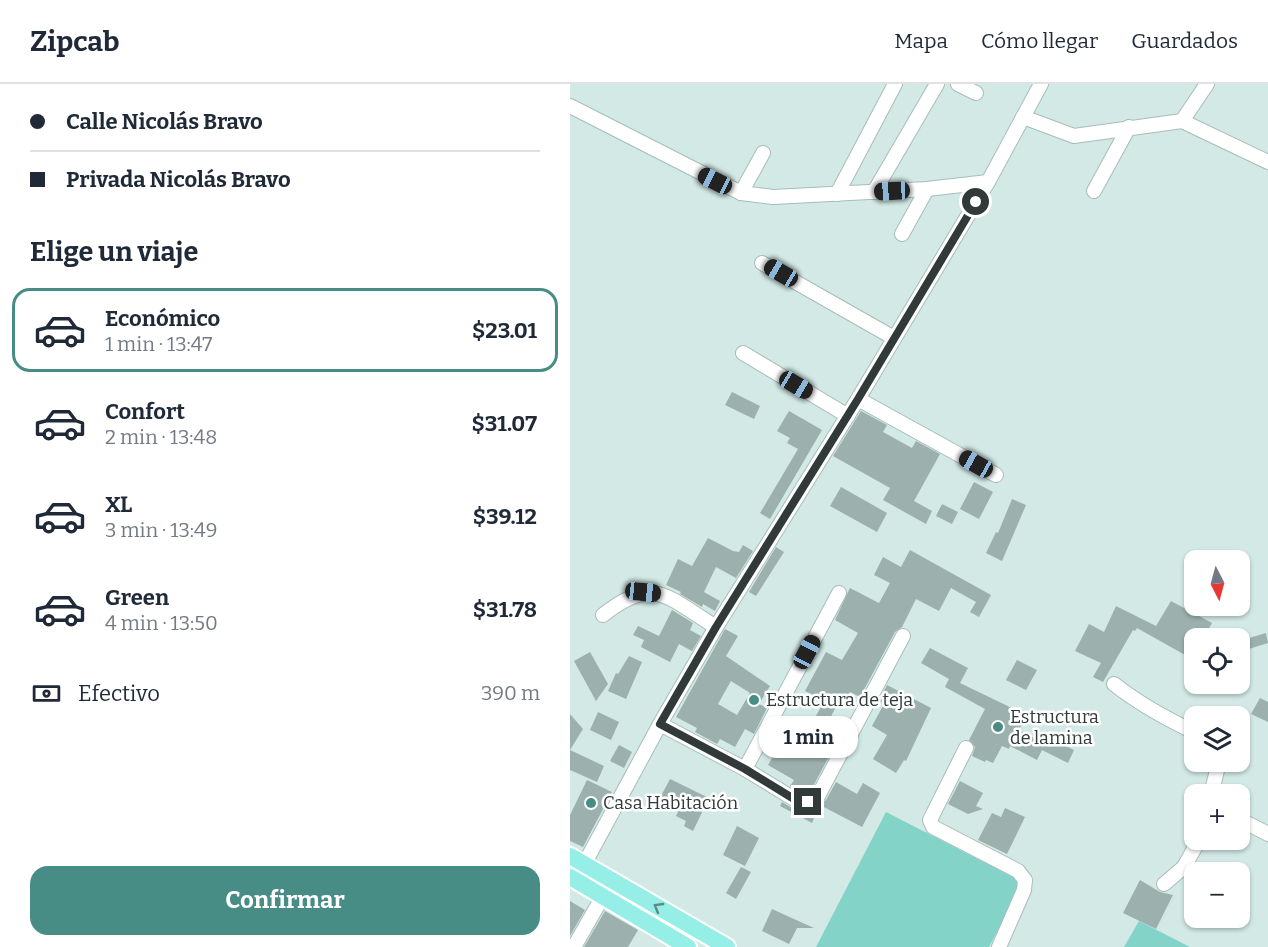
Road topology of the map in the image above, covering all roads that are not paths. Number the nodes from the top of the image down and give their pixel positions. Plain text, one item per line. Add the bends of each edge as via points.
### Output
1 (895, 84) edge
2 (937, 84) edge
3 (958, 84) edge
4 (1041, 84) edge
5 (1206, 84) edge
6 (976, 93) dead end
7 (570, 106) edge
8 (1023, 117) junction
9 (1182, 121) junction
10 (1129, 128) junction
11 (763, 153) dead end
12 (1268, 162) edge
13 (988, 182) junction
14 (927, 189) junction
15 (1094, 191) dead end
16 (874, 192) junction
17 (741, 193) junction
18 (837, 194) junction
19 (902, 234) dead end
20 (762, 263) dead end
21 (894, 338) junction
22 (743, 353) dead end
23 (858, 399) junction
24 (848, 416) junction
25 (996, 475) dead end
26 (839, 593) dead end
27 (603, 615) dead end
28 (716, 627) junction
29 (903, 636) dead end
30 (1114, 684) dead end
31 (660, 724) junction
32 (1184, 727) edge
33 (966, 748) dead end
34 (745, 769) junction
35 (1250, 825) edge
36 (1268, 834) edge
37 (1193, 850) edge
38 (577, 860) edge
39 (573, 879) edge
40 (1164, 884) dead end
41 (603, 896) junction
42 (680, 919) junction
43 (671, 937) junction
44 (574, 947) edge
45 (688, 947) edge
46 (727, 947) edge
47 (999, 947) edge

1 - 18 street
2 - 16 street
3 - 6 street
4 - 8 street
5 - 9 street
7 - 17 street
8 - 10 street via 1074,136
8 - 13 street
9 - 10 street
9 - 12 street
10 - 15 street
11 - 17 street
13 - 14 street
13 - 21 street
14 - 16 street
14 - 19 street
16 - 18 street
17 - 18 street via 773,197
20 - 21 street
21 - 23 street
22 - 24 street
23 - 24 street
23 - 25 street
24 - 28 street
26 - 34 street
27 - 28 street via 621,601 651,592
28 - 31 street
29 - 34 street via 818,796 808,802 794,799
30 - 32 street via 1133,700
31 - 34 street
31 - 38 street
33 - 47 street via 930,820 933,827 1018,872 1025,880
35 - 36 street
37 - 40 street via 1184,867
38 - 39 street
42 -> 38 main road
39 - 41 main road
41 - 43 main road
41 - 44 street
42 - 43 main road
42 - 46 main road
43 - 45 main road

